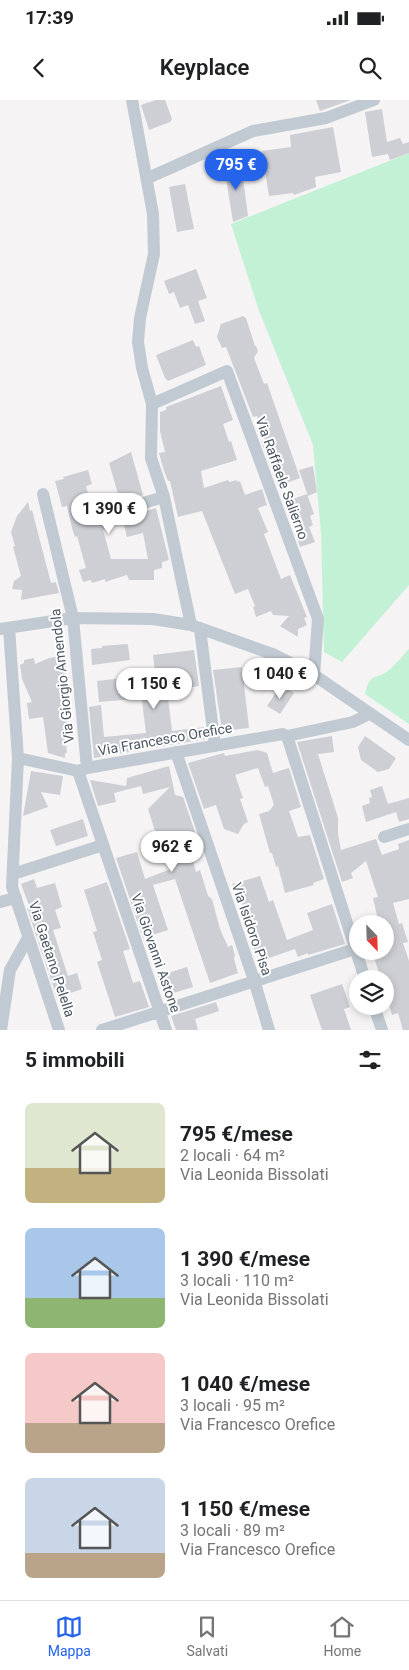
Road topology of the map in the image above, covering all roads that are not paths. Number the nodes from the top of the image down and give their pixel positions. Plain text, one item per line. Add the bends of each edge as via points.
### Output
1 (133, 100) edge
2 (374, 100) edge
3 (148, 178) junction
4 (152, 404) junction
5 (43, 494) dead end
6 (164, 497) junction
7 (114, 510) dead end
8 (73, 618) junction
9 (195, 627) junction
10 (5, 629) edge
11 (314, 675) junction
12 (369, 714) junction
13 (287, 736) junction
14 (409, 740) edge
15 (215, 746) junction
16 (176, 752) junction
17 (18, 758) junction
18 (82, 770) junction
19 (409, 829) edge
20 (384, 836) dead end
21 (103, 845) junction
22 (13, 874) junction
23 (16, 898) junction
24 (0, 902) edge
25 (349, 930) edge
26 (28, 938) junction
27 (349, 951) edge
28 (254, 980) junction
29 (160, 1012) junction
30 (377, 1015) edge
31 (0, 1030) edge
32 (59, 1030) edge
33 (102, 1030) edge
34 (166, 1030) edge
35 (268, 1030) edge
36 (382, 1030) edge

1 - 3 street
2 - 3 street via 326,118 253,131
3 - 4 street via 154,214 154,254 138,342
4 - 6 street via 150,458
4 - 11 street, Via Raffaele Salierno via 227,371 318,620
5 - 8 street, Via Giorgio Amendola
6 - 7 street
6 - 9 street
8 - 9 street via 154,619
8 - 10 street
8 - 18 street, Via Giorgio Amendola
9 - 11 street via 275,655
9 - 15 street
10 - 17 street, Via Gaetano Pelella
11 - 12 street
12 - 13 street, Via Francesco Orefice via 353,722
12 - 14 street
13 - 15 street, Via Francesco Orefice via 283,734
13 - 25 street
15 - 16 street, Via Francesco Orefice
16 - 18 street, Via Francesco Orefice
16 - 28 street, Via Isidoro Pisa
17 - 18 street, Via Francesco Orefice
17 - 22 street, Via Gaetano Pelella
18 - 21 street, Via Giovanni Astone
19 - 20 street
21 - 22 street
21 - 29 street, Via Giovanni Astone
22 - 23 street, Via Gaetano Pelella via 12,887
23 - 24 street, Via Gaetano Pelella
23 - 26 street, Via Gaetano Pelella
26 - 31 street via 10,970
26 - 32 street, Via Gaetano Pelella
27 - 28 street
28 - 29 street
28 - 35 street, Via Isidoro Pisa
29 - 33 street
29 - 34 street, Via Giovanni Astone
30 - 36 street

